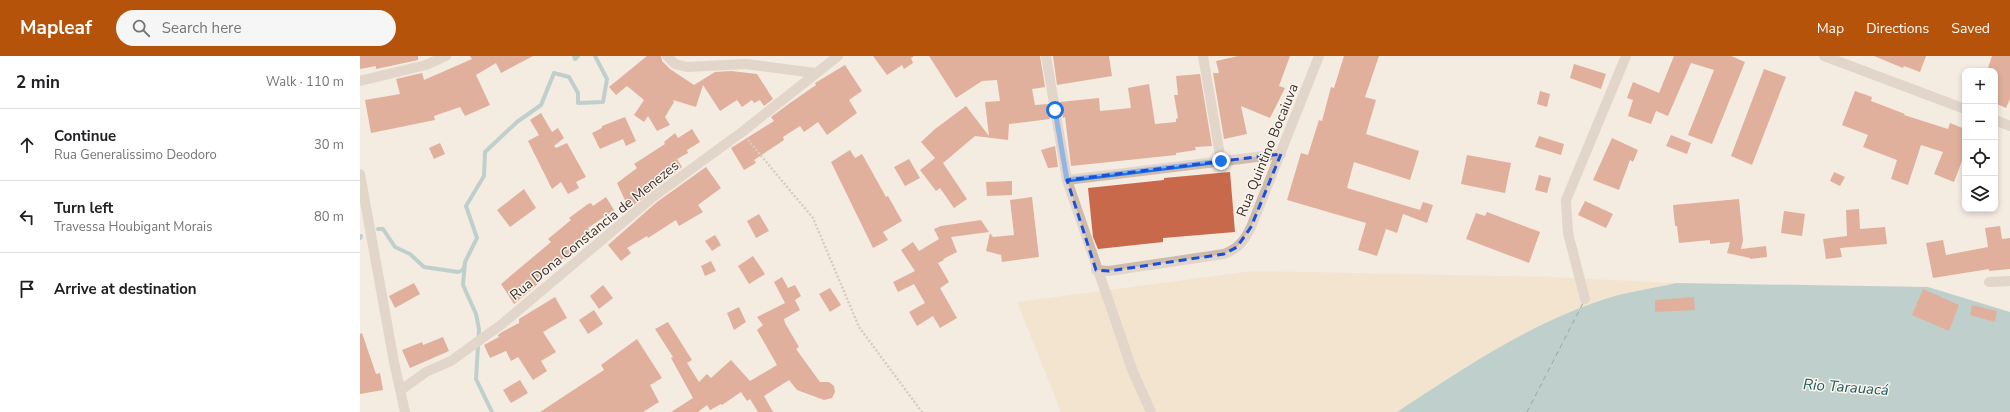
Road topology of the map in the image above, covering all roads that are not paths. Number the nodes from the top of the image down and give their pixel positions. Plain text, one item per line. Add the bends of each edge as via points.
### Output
1 (446, 56) edge
2 (667, 56) edge
3 (838, 56) edge
4 (1046, 56) edge
5 (1203, 56) edge
6 (1319, 56) edge
7 (1626, 56) edge
8 (1824, 56) edge
9 (815, 73) junction
10 (360, 81) edge
11 (1962, 108) edge
12 (1998, 121) edge
13 (2010, 126) edge
14 (1281, 154) junction
15 (1221, 161) junction
16 (360, 174) edge
17 (1067, 180) junction
18 (1096, 270) junction
19 (2010, 281) edge
20 (1989, 282) dead end
21 (1585, 299) dead end
22 (401, 390) junction
23 (405, 412) edge
24 (1151, 412) edge

1 - 10 street via 426,66
2 - 9 street via 675,64 687,66 746,64
3 - 9 street, Rua Dona Constancia de Menezes
4 - 17 street
5 - 15 street
6 - 14 street, Rua Quintino Bocaiuva
7 - 21 street via 1566,200 1568,233
8 - 11 street
9 - 22 street, Rua Dona Constancia de Menezes via 742,132 653,197 484,337 451,361 426,372
12 - 13 street
14 - 15 street
14 - 18 street, Rua Quintino Bocaiuva via 1246,237 1233,251 1109,271
15 - 17 street
16 - 22 street
17 - 18 street
18 - 24 street via 1133,372
19 - 20 street
22 - 23 street

